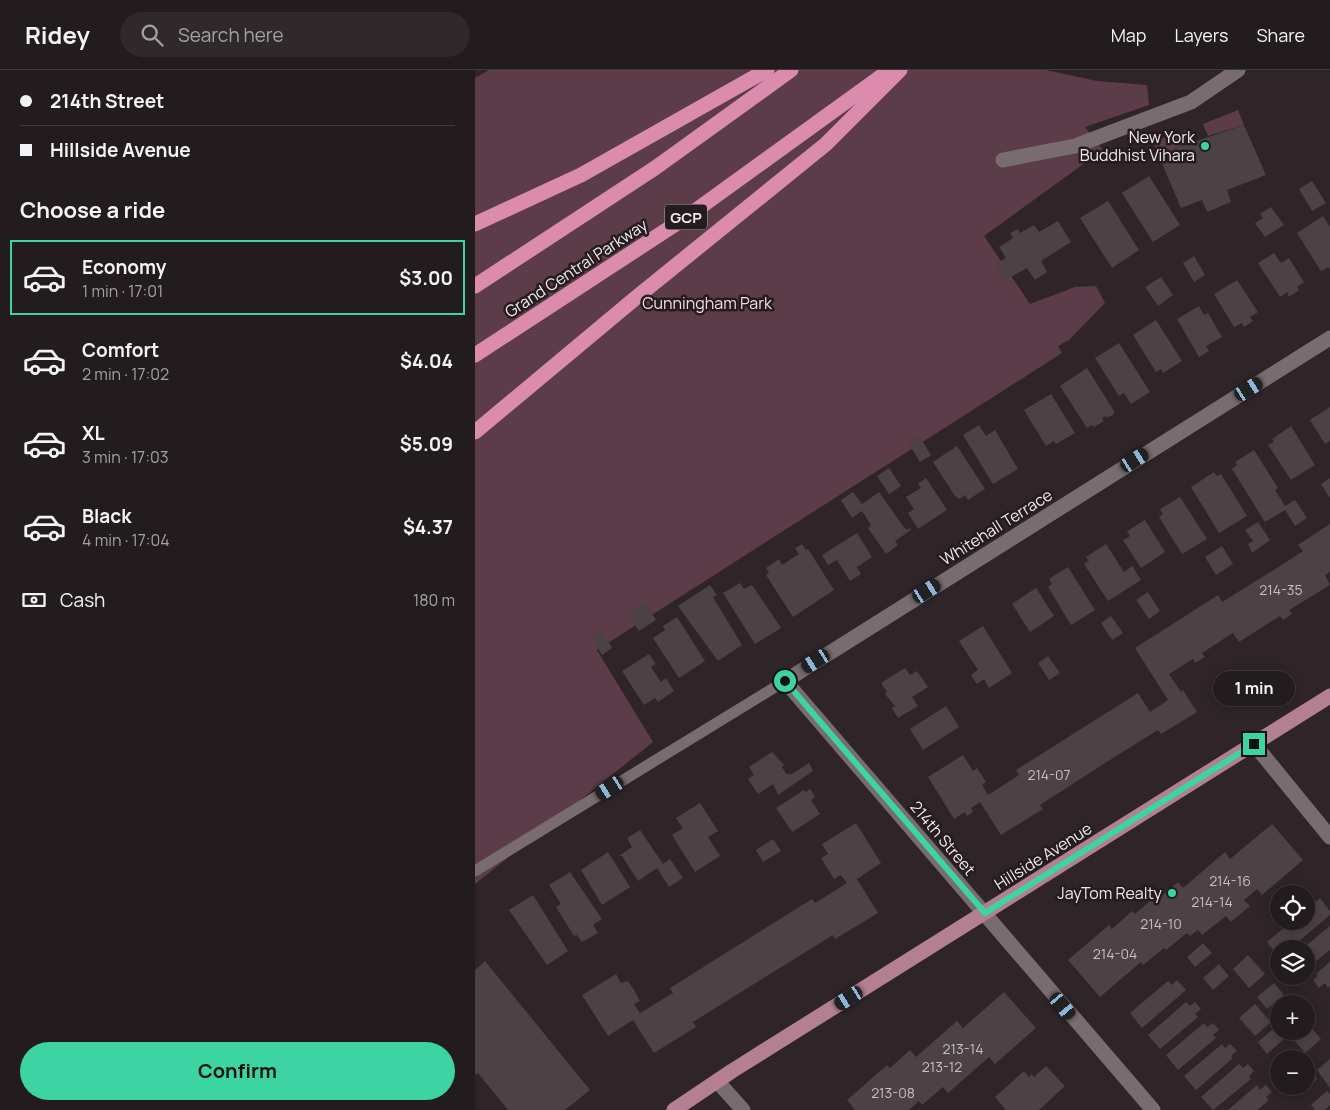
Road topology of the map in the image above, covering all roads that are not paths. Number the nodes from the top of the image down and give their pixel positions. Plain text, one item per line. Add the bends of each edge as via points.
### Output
1 (767, 70) edge
2 (791, 70) edge
3 (890, 70) edge
4 (901, 70) edge
5 (1238, 70) edge
6 (1003, 160) dead end
7 (475, 224) edge
8 (475, 286) edge
9 (1330, 338) edge
10 (475, 355) edge
11 (475, 432) edge
12 (785, 681) junction
13 (1330, 696) edge
14 (1254, 744) junction
15 (1330, 837) edge
16 (475, 871) edge
17 (985, 913) junction
18 (717, 1081) junction
19 (674, 1110) edge
20 (743, 1110) edge
21 (1153, 1110) edge

1 - 7 highway via 581,175
2 - 8 highway via 655,168
3 - 10 highway, Grand Central Parkway / GCP via 688,216
4 - 11 highway via 796,170 617,312
5 - 6 street via 1191,102 1075,146
9 - 12 street, Whitehall Terrace
12 - 16 lane, Whitehall Terrace
12 - 17 street, 214th Street
13 - 14 main road, Hillside Avenue
14 - 15 street
14 - 17 main road, Hillside Avenue
17 - 18 main road, Hillside Avenue
17 - 21 street, 214th Street
18 - 19 main road, Hillside Avenue
18 - 20 street

